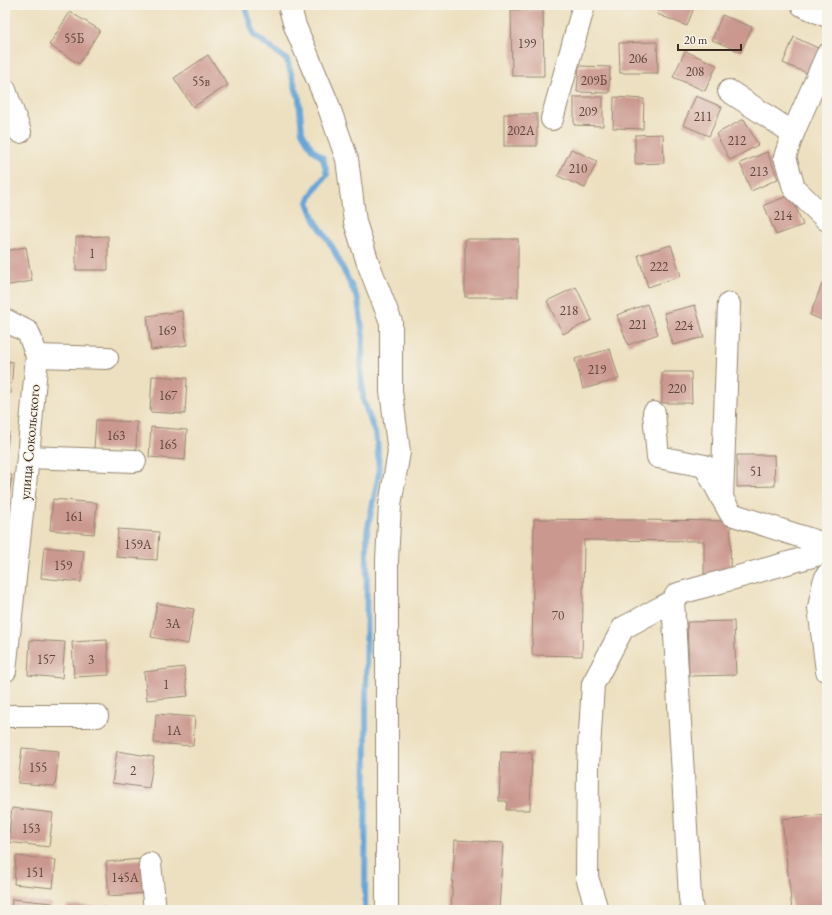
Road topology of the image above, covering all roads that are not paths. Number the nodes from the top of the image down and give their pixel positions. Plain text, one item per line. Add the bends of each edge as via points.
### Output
1 (289, 5) edge
2 (584, 5) edge
3 (802, 5) edge
4 (827, 16) edge
5 (827, 55) edge
6 (5, 90) edge
7 (729, 91) dead end
8 (552, 119) dead end
9 (20, 132) dead end
10 (793, 133) junction
11 (827, 220) edge
12 (729, 304) dead end
13 (5, 321) edge
14 (37, 356) junction
15 (107, 358) dead end
16 (654, 413) dead end
17 (28, 457) junction
18 (135, 461) dead end
19 (727, 506) junction
20 (827, 545) edge
21 (827, 552) edge
22 (827, 575) edge
23 (673, 601) junction
24 (5, 671) edge
25 (827, 671) edge
26 (5, 716) edge
27 (97, 716) dead end
28 (150, 864) dead end
29 (155, 910) edge
30 (387, 910) edge
31 (597, 910) edge
32 (692, 910) edge

1 - 30 street via 347,159 355,222 391,322 391,391 398,452 390,505 386,560
2 - 8 street
3 - 4 street
5 - 10 street
6 - 9 street
7 - 10 street
10 - 11 street via 785,157 794,188
12 - 19 street
13 - 14 street via 28,332
14 - 15 street
14 - 17 street, улица Сокольского
16 - 19 street via 658,457 705,466
17 - 18 street
17 - 24 street, улица Сокольского
19 - 20 street
21 - 23 street via 681,593 676,595
22 - 25 street via 818,608
23 - 31 street via 623,628 593,684 588,765 587,877
23 - 32 street
26 - 27 street
28 - 29 street

